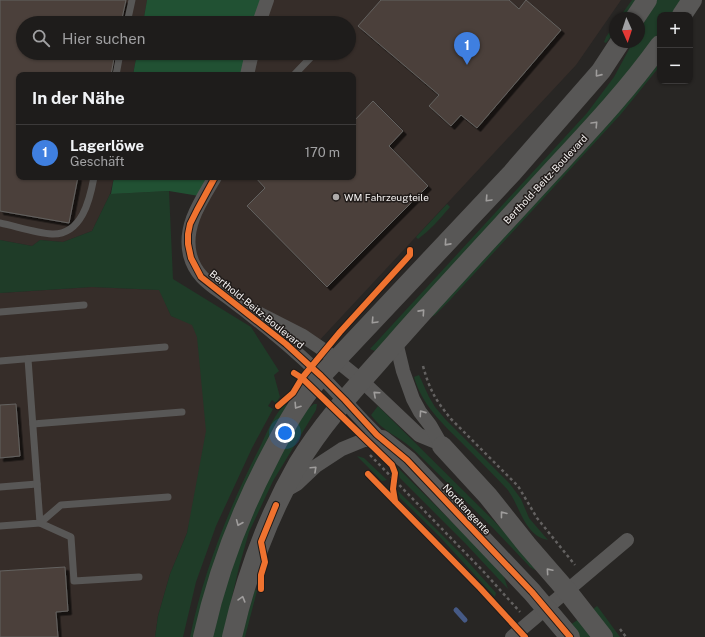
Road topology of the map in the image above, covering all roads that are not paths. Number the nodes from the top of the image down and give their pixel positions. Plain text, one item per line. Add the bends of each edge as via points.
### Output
1 (132, 0) edge
2 (267, 0) edge
3 (647, 0) edge
4 (692, 0) edge
5 (639, 12) edge
6 (684, 12) edge
7 (129, 16) edge
8 (261, 16) edge
9 (616, 48) edge
10 (658, 48) edge
11 (119, 60) edge
12 (250, 60) edge
13 (308, 60) edge
14 (117, 72) edge
15 (248, 72) edge
16 (297, 72) edge
17 (93, 180) edge
18 (213, 180) edge
19 (0, 223) edge
20 (230, 299) junction
21 (84, 305) dead end
22 (0, 312) edge
23 (396, 342) junction
24 (165, 347) dead end
25 (28, 359) junction
26 (337, 360) junction
27 (0, 361) edge
28 (322, 376) junction
29 (362, 381) junction
30 (345, 400) junction
31 (182, 412) dead end
32 (33, 424) junction
33 (382, 440) junction
34 (442, 446) junction
35 (37, 484) junction
36 (0, 487) edge
37 (168, 497) dead end
38 (280, 499) junction
39 (40, 523) junction
40 (0, 526) edge
41 (628, 540) dead end
42 (139, 577) dead end
43 (567, 591) junction
44 (546, 609) junction
45 (610, 631) edge
46 (203, 637) edge
47 (232, 637) edge
48 (512, 637) edge
49 (570, 637) edge

1 - 7 lane
2 - 8 street
3 - 5 main road
4 - 6 main road
9 -> 26 main road via 601,71 512,173
23 -> 10 main road, Berthold-Beitz-Boulevard via 613,105
11 - 14 lane
12 - 15 street
13 - 16 lane
17 - 19 lane via 90,198 79,221 71,228 52,234
18 - 20 street, Berthold-Beitz-Boulevard via 193,218 188,244 192,261 201,277
20 - 26 street, Berthold-Beitz-Boulevard via 303,336
20 - 28 street, Berthold-Beitz-Boulevard
21 - 22 lane
23 - 29 main road, Berthold-Beitz-Boulevard
34 -> 23 street via 413,399
24 - 25 lane
25 - 27 lane
25 - 32 lane
26 - 28 main road
26 - 29 street, Berthold-Beitz-Boulevard
28 - 30 street, Berthold-Beitz-Boulevard
28 -> 46 main road via 300,401 256,483 226,556
29 - 30 main road, Berthold-Beitz-Boulevard
34 -> 29 street via 419,435
30 - 33 street, Nordtangente
30 - 38 main road, Berthold-Beitz-Boulevard via 313,442
31 - 32 lane
32 - 35 lane
38 -> 33 street via 316,466 342,449 364,440
33 - 44 main road, Nordtangente via 407,460
43 -> 34 main road via 488,496
35 - 36 lane
35 - 39 lane
37 - 39 lane via 61,505
47 -> 38 main road, Berthold-Beitz-Boulevard via 254,560
39 - 40 lane
39 - 42 lane via 71,537 74,581
41 - 43 street
43 - 44 street
43 - 45 main road
44 - 48 street
44 - 49 main road, Nordtangente

